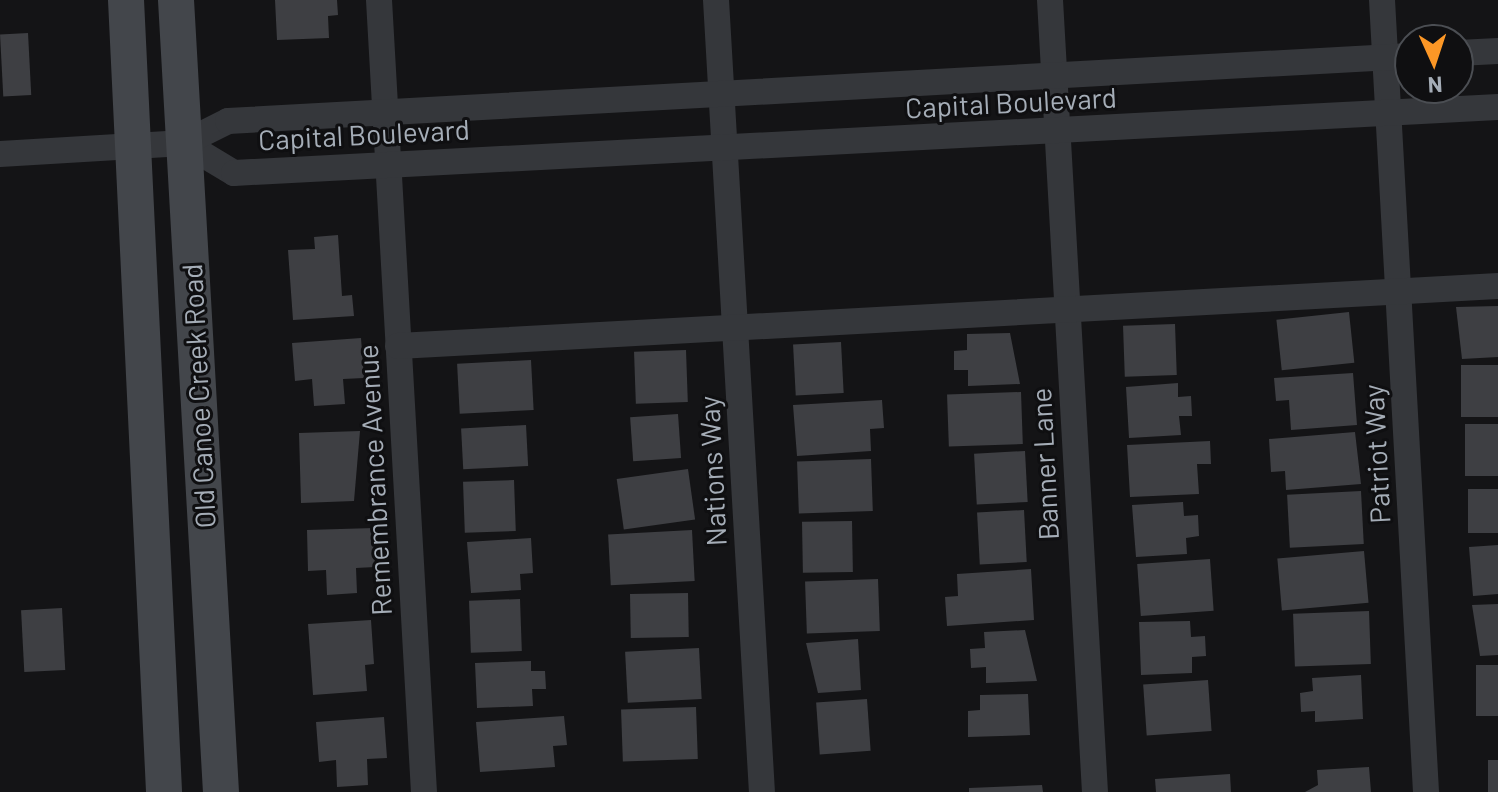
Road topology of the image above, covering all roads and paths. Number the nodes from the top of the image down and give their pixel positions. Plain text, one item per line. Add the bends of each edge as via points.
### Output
1 (126, 0) edge
2 (176, 0) edge
3 (379, 0) edge
4 (716, 0) edge
5 (1050, 0) edge
6 (1382, 0) edge
7 (1394, 42) edge
8 (1498, 51) edge
9 (1474, 52) edge
10 (1394, 56) edge
11 (1054, 75) junction
12 (1394, 84) edge
13 (721, 93) junction
14 (1498, 107) edge
15 (384, 111) junction
16 (1390, 113) junction
17 (1057, 132) junction
18 (184, 143) junction
19 (725, 146) junction
20 (135, 147) junction
21 (0, 154) edge
22 (387, 165) junction
23 (1498, 286) edge
24 (1399, 292) junction
25 (1067, 311) junction
26 (736, 326) junction
27 (398, 346) junction
28 (164, 792) edge
29 (221, 792) edge
30 (424, 792) edge
31 (762, 792) edge
32 (1095, 792) edge
33 (1426, 792) edge

1 - 20 main road, Old Canoe Creek Road
2 - 18 main road, Old Canoe Creek Road
3 - 15 street, Remembrance Avenue
4 - 13 street, Nations Way
5 - 11 street, Banner Lane
6 - 7 street, Patriot Way
8 - 9 street
10 - 11 street, Capital Boulevard
11 - 13 street, Capital Boulevard
11 - 17 street, Banner Lane
12 - 16 street, Patriot Way
13 - 15 street, Capital Boulevard
13 - 19 street, Nations Way
14 - 16 street, Capital Boulevard
15 - 18 street, Capital Boulevard via 228,121
15 - 22 street, Remembrance Avenue
16 - 17 street, Capital Boulevard
16 - 24 street, Patriot Way
17 - 19 street, Capital Boulevard
17 - 25 street, Banner Lane
18 - 20 street
18 - 22 street, Capital Boulevard via 234,173
18 - 29 main road, Old Canoe Creek Road
19 - 22 street, Capital Boulevard
19 - 26 street, Nations Way
20 - 21 street
20 - 28 main road, Old Canoe Creek Road
22 - 27 street, Remembrance Avenue
23 - 24 street
24 - 25 street
24 - 33 street, Patriot Way
25 - 26 street
25 - 32 street, Banner Lane
26 - 27 street
26 - 31 street, Nations Way
27 - 30 street, Remembrance Avenue

